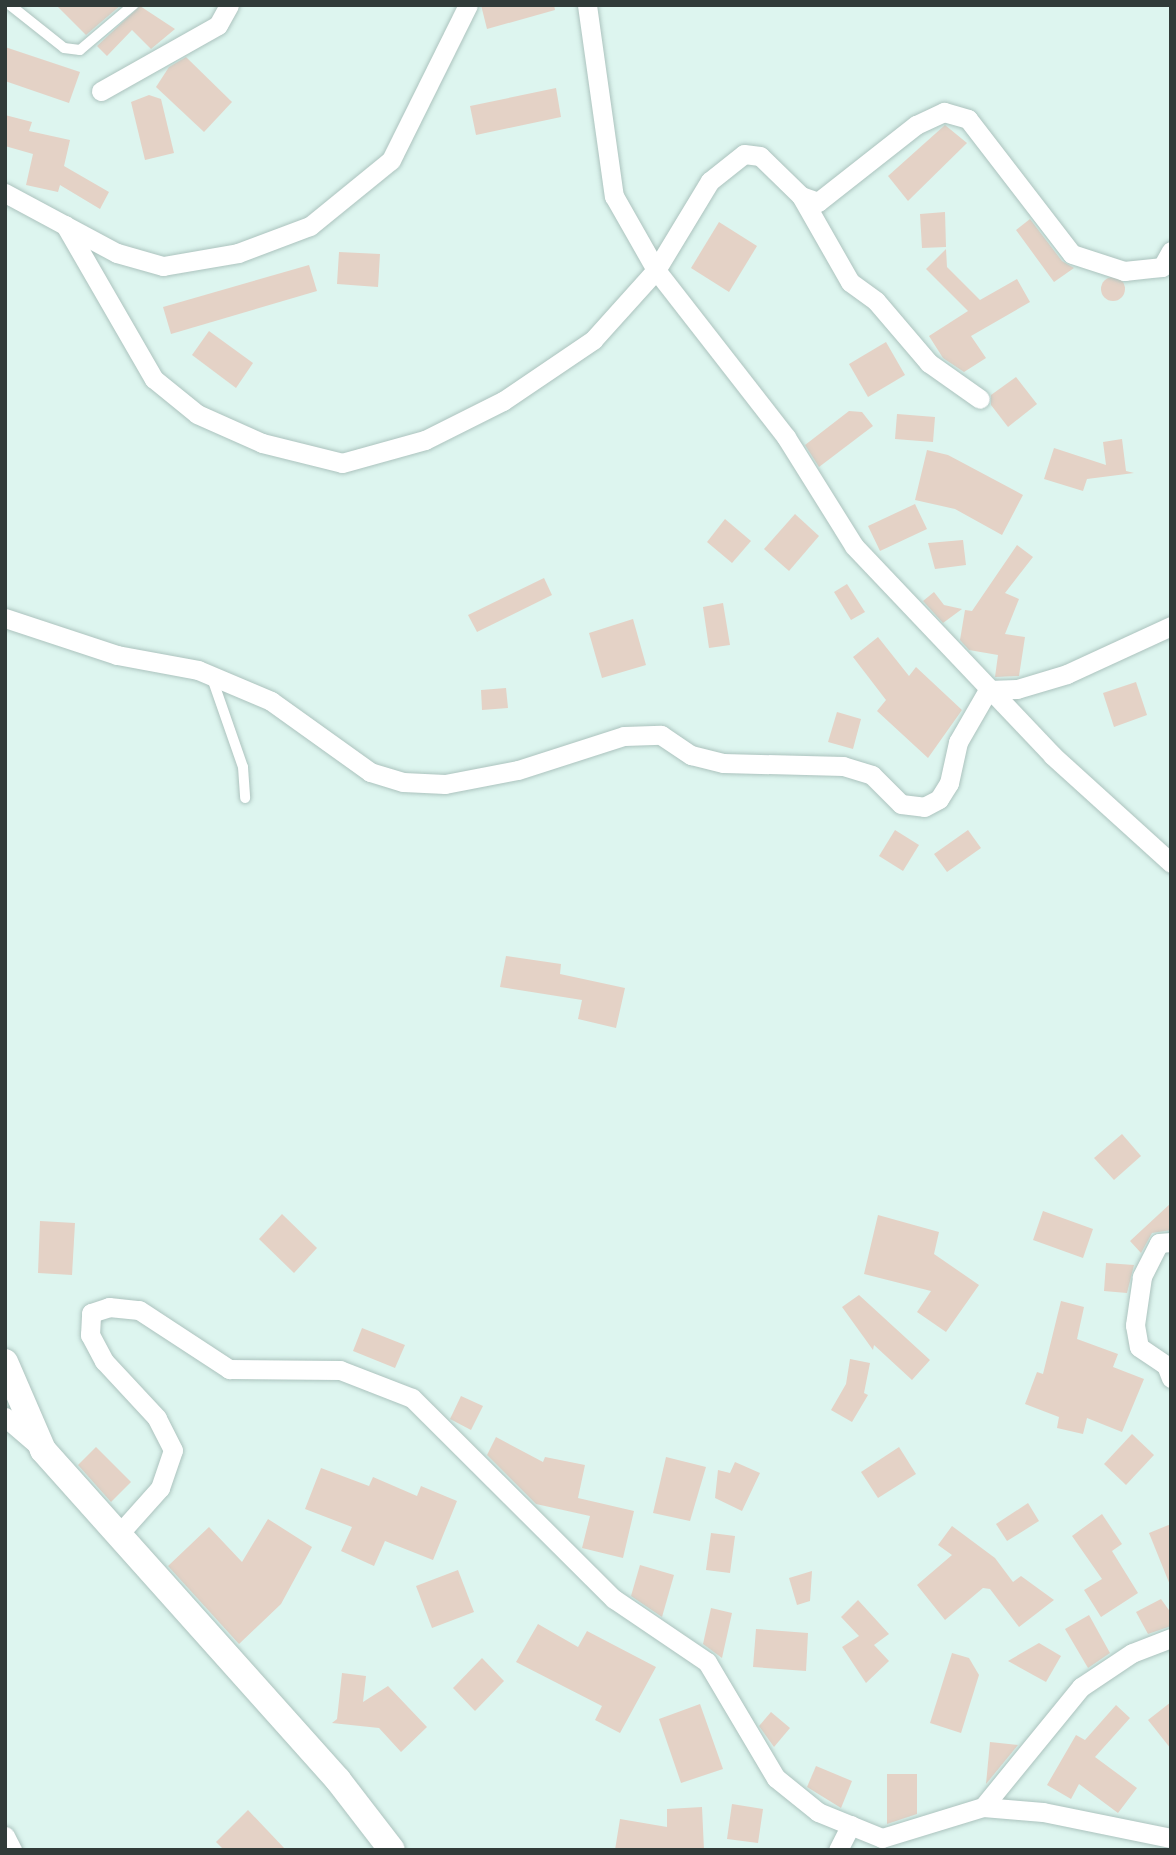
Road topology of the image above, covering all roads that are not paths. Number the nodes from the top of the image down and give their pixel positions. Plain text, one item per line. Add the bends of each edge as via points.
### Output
1 (10, 5) edge
2 (133, 5) edge
3 (229, 5) edge
4 (468, 5) edge
5 (587, 5) edge
6 (101, 91) dead end
7 (5, 193) edge
8 (802, 196) junction
9 (65, 225) junction
10 (1171, 251) edge
11 (656, 270) junction
12 (980, 399) dead end
13 (5, 618) edge
14 (1171, 626) edge
15 (211, 676) junction
16 (988, 690) junction
17 (245, 798) dead end
18 (1171, 863) edge
19 (1171, 1242) edge
20 (5, 1362) edge
21 (1171, 1378) edge
22 (5, 1417) edge
23 (43, 1450) junction
24 (118, 1535) junction
25 (1171, 1638) edge
26 (983, 1807) junction
27 (851, 1825) junction
28 (5, 1836) edge
29 (1171, 1838) edge
30 (12, 1850) edge
31 (392, 1850) edge
32 (838, 1850) edge

1 - 2 lane via 64,48 80,50
3 - 6 street via 218,25
4 - 9 street via 391,160 310,226 239,253 163,266 117,253
5 - 11 street via 614,196
7 - 9 street
8 - 10 street via 818,201 916,125 944,112 968,119 1072,254 1124,271 1162,267
8 - 11 street via 760,156 744,153 710,181
8 - 12 street via 850,282 876,302 929,363
9 - 11 street via 154,379 197,414 262,443 342,463 425,440 503,401 593,340
11 - 16 street via 786,437 854,546
13 - 15 street via 117,655
14 - 16 street via 1044,682
15 - 16 street via 271,701 370,772 403,782 445,784 519,770 624,736 661,735 691,755 723,764 843,766 872,775 901,804 924,807 939,799 949,783 958,742
15 - 17 lane via 243,767
16 - 18 street via 1114,817
19 - 21 street via 1158,1242 1142,1277 1135,1325 1139,1347 1166,1365
20 - 23 street
22 - 23 street
23 - 24 street
24 - 27 street via 160,1488 173,1450 157,1418 103,1361 90,1335 91,1313 109,1307 139,1310 229,1369 340,1370 412,1398 614,1599 707,1662 776,1778 818,1812
24 - 31 street via 338,1780
25 - 26 street via 1132,1653 1081,1687
26 - 27 street via 881,1838
26 - 29 street via 1043,1812
27 - 32 street
28 - 30 street

